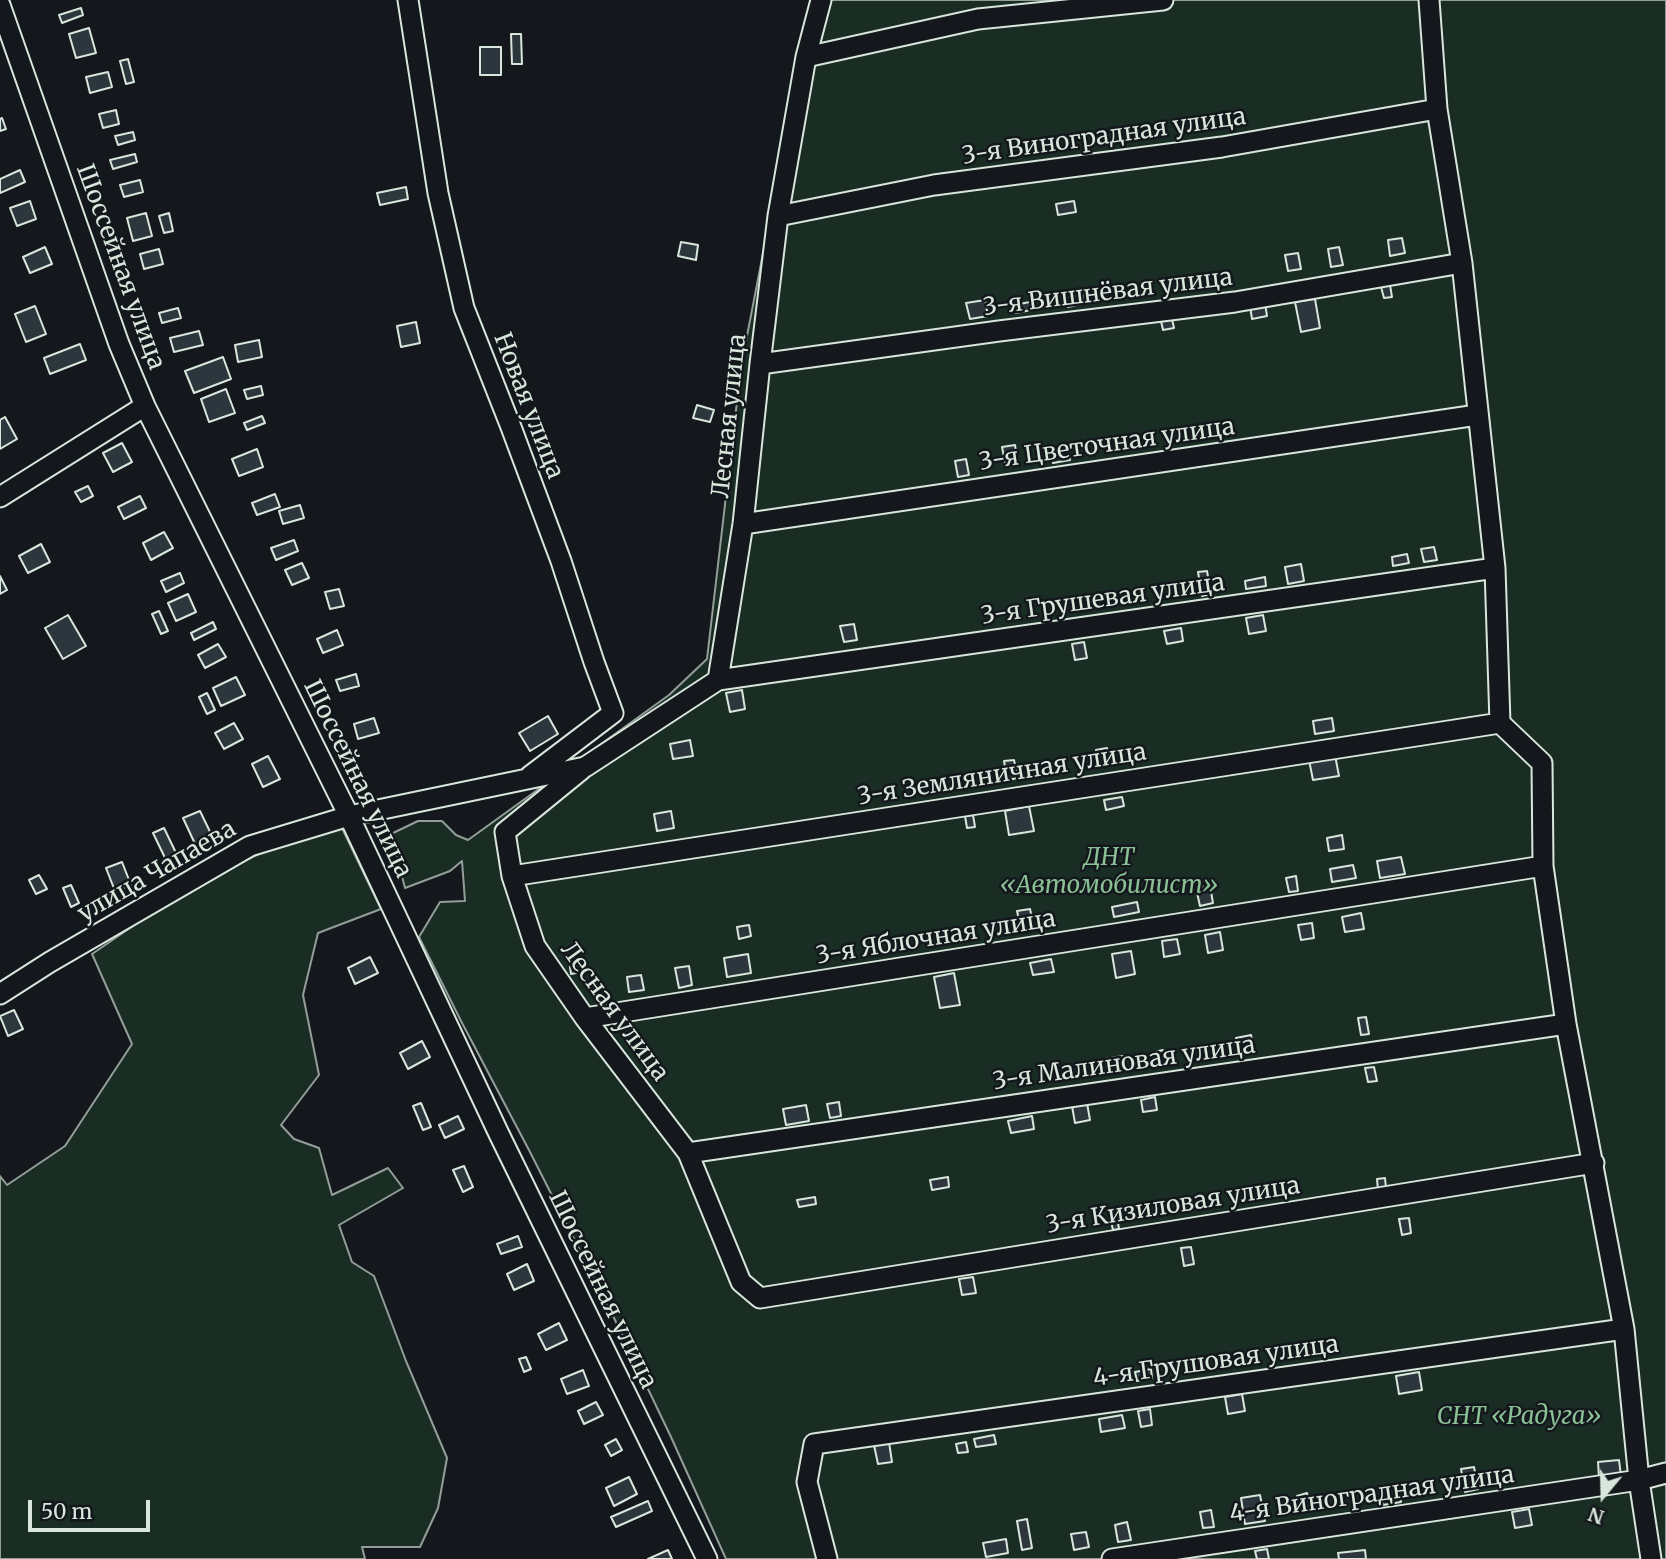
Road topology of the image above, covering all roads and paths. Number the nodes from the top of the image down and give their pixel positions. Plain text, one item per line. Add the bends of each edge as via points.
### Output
1 (408, 0) edge
2 (821, 0) edge
3 (1163, 0) edge
4 (1429, 0) edge
5 (0, 5) edge
6 (806, 57) junction
7 (1437, 109) junction
8 (778, 216) junction
9 (1462, 262) junction
10 (760, 364) junction
11 (145, 406) junction
12 (1477, 415) junction
13 (0, 497) edge
14 (743, 524) junction
15 (1495, 568) junction
16 (719, 680) junction
17 (1500, 723) junction
18 (585, 767) junction
19 (525, 779) junction
20 (349, 816) junction
21 (1542, 866) junction
22 (512, 876) junction
23 (0, 994) edge
24 (585, 1018) junction
25 (1566, 1024) junction
26 (688, 1153) junction
27 (1594, 1163) junction
28 (760, 1297) joint
29 (1624, 1329) junction
30 (1666, 1473) edge
31 (1639, 1480) junction
32 (707, 1559) edge
33 (827, 1559) edge
34 (1112, 1559) edge
35 (1651, 1559) edge

1 - 19 street, Новая улица via 438,193 464,308 561,561 613,713
2 - 6 street, Лесная улица
3 - 6 street via 978,19
4 - 7 street
5 - 11 street, Шоссейная улица via 119,345
6 - 8 street, Лесная улица
7 - 8 street, 3-я Виноградная улица via 1222,147 934,185
7 - 9 street
8 - 10 street, Лесная улица
9 - 10 street, 3-я Вишнёвая улица via 1235,302
9 - 12 street
10 - 14 street, Лесная улица
11 - 13 street
11 - 20 street, Шоссейная улица
12 - 14 street, 3-я Цветочная улица
12 - 15 street
14 - 16 street, Лесная улица
15 - 16 street, 3-я Грушевая улица
15 - 17 street
16 - 18 street, Лесная улица
17 - 21 street via 1542,763
17 - 22 street, 3-я Земляничная улица
18 - 19 street, Лесная улица
18 - 22 street, Лесная улица via 505,832
19 - 20 street, Лесная улица
20 - 23 street, улица Чапаева via 250,846
20 - 32 street, Шоссейная улица
21 - 24 street, 3-я Яблочная улица
21 - 25 street
22 - 24 street, Лесная улица via 535,946
24 - 26 street, Лесная улица
25 - 26 street, 3-я Малиновая улица
25 - 27 street
26 - 28 street, Лесная улица via 741,1282
27 - 28 street, 3-я Кизиловая улица
27 - 29 street
29 - 31 street
29 - 33 street, 4-я Грушовая улица via 814,1444 807,1482
30 - 31 street, 4-я Виноградная улица
31 - 34 street, 4-я Виноградная улица
31 - 35 street

